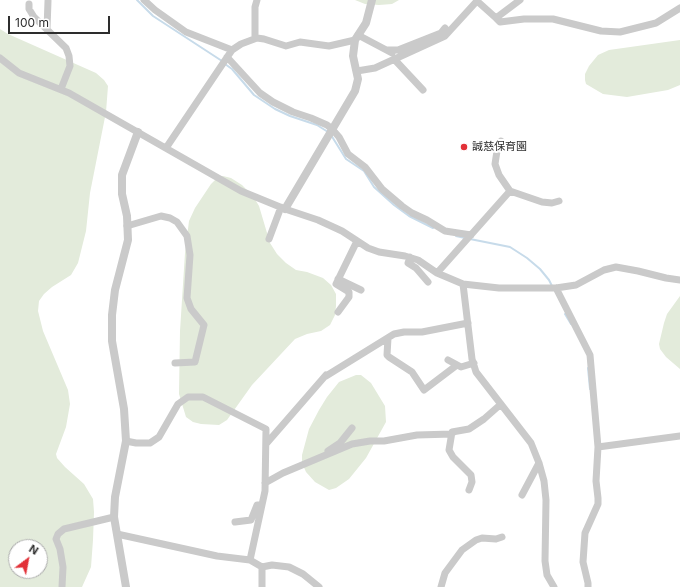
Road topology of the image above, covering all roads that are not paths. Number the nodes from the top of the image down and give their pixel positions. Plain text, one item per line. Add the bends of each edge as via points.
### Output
1 (144, 0) edge
2 (257, 0) edge
3 (372, 0) edge
4 (520, 0) edge
5 (48, 1) dead end
6 (29, 4) dead end
7 (680, 8) edge
8 (496, 18) junction
9 (445, 28) dead end
10 (47, 29) junction
11 (255, 38) junction
12 (357, 38) junction
13 (232, 50) junction
14 (388, 50) junction
15 (0, 58) edge
16 (227, 58) junction
17 (396, 59) junction
18 (357, 71) junction
19 (61, 90) junction
20 (423, 90) dead end
21 (332, 129) junction
22 (138, 132) junction
23 (501, 141) dead end
24 (166, 148) junction
25 (510, 191) junction
26 (559, 201) dead end
27 (283, 208) junction
28 (127, 226) junction
29 (470, 234) junction
30 (269, 239) dead end
31 (357, 241) junction
32 (410, 257) junction
33 (437, 274) junction
34 (338, 279) junction
35 (680, 280) edge
36 (428, 282) dead end
37 (463, 284) junction
38 (556, 288) junction
39 (361, 290) dead end
40 (338, 312) dead end
41 (468, 323) junction
42 (388, 338) junction
43 (448, 360) dead end
44 (175, 363) dead end
45 (474, 363) junction
46 (457, 364) junction
47 (501, 404) junction
48 (352, 428) dead end
49 (452, 434) junction
50 (680, 436) edge
51 (126, 441) junction
52 (266, 444) junction
53 (598, 447) junction
54 (322, 457) junction
55 (539, 463) junction
56 (265, 483) junction
57 (469, 490) dead end
58 (522, 495) dead end
59 (261, 505) junction
60 (114, 517) junction
61 (235, 522) dead end
62 (117, 534) junction
63 (502, 537) dead end
64 (250, 560) junction
65 (262, 567) junction
66 (62, 587) edge
67 (126, 587) edge
68 (262, 587) edge
69 (319, 587) edge
70 (441, 587) edge
71 (554, 587) edge
72 (588, 587) edge

1 - 13 street via 186,32
2 - 11 street
3 - 12 street via 366,23
4 - 8 street
5 - 10 street
6 - 10 street via 34,17
7 - 8 street via 656,23 620,32 601,31 553,19 500,22
8 - 17 street via 477,1 445,36
9 - 14 street via 441,33 398,50
10 - 19 street via 66,48 69,56 70,66
11 - 12 street via 286,46 300,42 328,46
11 - 13 street
12 - 14 street
12 - 18 street via 353,56
13 - 16 street
14 - 17 street
15 - 19 street via 19,73
16 - 21 street via 260,93 293,112
16 - 24 street
17 - 18 street via 375,68
17 - 20 street
18 - 21 street via 355,91
19 - 22 street
21 - 27 street
21 - 29 street via 348,154 365,167 382,189 402,206 445,230
22 - 24 street
22 - 28 street via 122,175
23 - 25 street via 495,164
24 - 27 street via 241,190
25 - 26 street via 542,202
25 - 29 street
27 - 30 street
27 - 31 street via 318,220
28 - 44 street via 161,216 177,222 187,236 190,255 187,298 191,309 204,325 195,362
28 - 51 street via 128,240 115,290 112,315 112,340 124,409
29 - 33 street
31 - 32 street via 379,252
31 - 34 street
32 - 33 street
32 - 36 street via 408,263
33 - 37 street
34 - 39 street
34 - 40 street via 336,284 349,292 349,297
35 - 38 street via 616,267 604,270 576,285
37 - 38 street via 499,288
37 - 41 street
38 - 53 street via 590,355
41 - 42 street via 422,332 404,332
41 - 45 street
42 - 46 street via 387,355 412,372 424,390
42 - 52 street via 326,375
43 - 46 street
45 - 46 street via 460,367
45 - 47 street via 476,372
47 - 49 street via 469,429
47 - 55 street via 531,443
48 - 54 street via 340,443
49 - 54 street via 417,435 352,444
49 - 57 street via 449,450 471,475
50 - 53 street
51 - 52 street via 150,443 159,437 178,404 188,397 203,398 266,428
51 - 60 street via 115,497
52 - 56 street
53 - 72 street via 598,504 585,533 583,562
54 - 56 street
55 - 58 street
55 - 71 street via 546,500 545,561 547,575
56 - 59 street
59 - 61 street via 257,505 251,520
59 - 64 street
60 - 62 street
60 - 66 street via 64,529 58,534 56,540 63,567
62 - 64 street via 217,556
62 - 67 street
63 - 70 street via 482,538 462,550 445,573
64 - 65 street
65 - 68 street
65 - 69 street via 289,567

